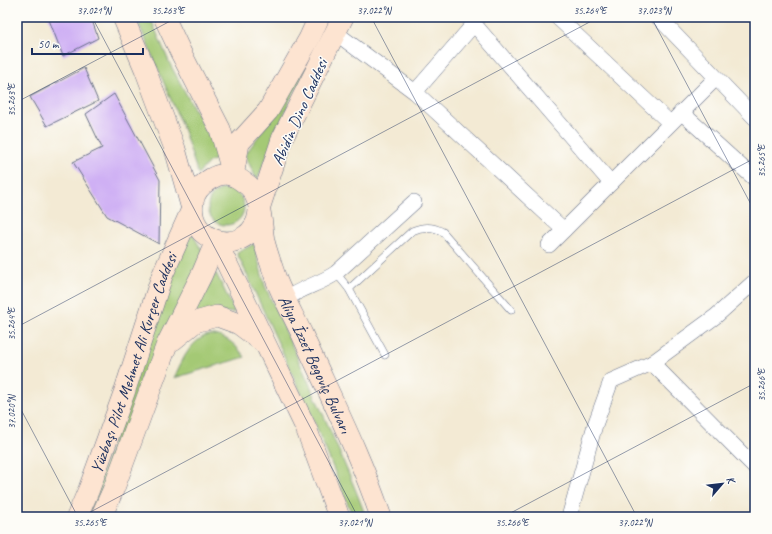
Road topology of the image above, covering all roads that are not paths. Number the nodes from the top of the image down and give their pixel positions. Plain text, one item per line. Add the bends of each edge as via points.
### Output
1 (123, 17) edge
2 (164, 17) edge
3 (319, 17) edge
4 (558, 17) edge
5 (658, 17) edge
6 (474, 19) edge
7 (339, 25) edge
8 (716, 78) junction
9 (415, 92) junction
10 (681, 112) junction
11 (755, 118) edge
12 (670, 123) junction
13 (233, 176) junction
14 (755, 179) edge
15 (611, 183) junction
16 (414, 202) dead end
17 (192, 209) junction
18 (259, 209) junction
19 (564, 230) junction
20 (216, 241) junction
21 (549, 245) dead end
22 (336, 273) junction
23 (755, 280) edge
24 (349, 289) junction
25 (286, 299) junction
26 (511, 310) dead end
27 (167, 344) junction
28 (265, 344) junction
29 (385, 354) dead end
30 (652, 363) junction
31 (755, 467) edge
32 (77, 517) edge
33 (101, 517) edge
34 (340, 517) edge
35 (381, 517) edge
36 (569, 517) edge

1 - 17 main road via 175,149
2 - 13 main road via 220,129
3 - 13 main road, Abidin Dino Caddesi via 268,112 239,143
4 - 12 street
5 - 8 street
6 - 9 street
6 - 15 street
7 - 9 street
7 - 18 main road, Abidin Dino Caddesi via 282,139
8 - 10 street
8 - 11 street
9 - 19 street
10 - 12 street
10 - 14 street
12 - 15 street
13 - 17 main road via 224,175 204,182 197,191
13 - 18 main road via 249,187
15 - 19 street
16 - 22 street
17 - 20 main road via 199,230
17 - 32 main road, Yüzbaşı Pilot Mehmet Ali Kurçer Caddesi via 162,276 90,489
18 - 20 main road via 257,221 251,231 242,238 231,242
18 - 25 main road, Aliya İzzet Begoviç Bulvarı via 264,243
19 - 21 street
20 - 27 main road, Yüzbaşı Pilot Mehmet Ali Kurçer Caddesi
20 - 28 main road
22 - 24 lane
22 - 25 street via 325,281 295,292
23 - 30 street via 716,316
24 - 26 lane via 412,231 429,227 443,232
24 - 29 lane
25 - 35 main road, Aliya İzzet Begoviç Bulvarı via 347,428
27 - 28 main road via 194,322 217,316 239,324
27 - 33 main road, Yüzbaşı Pilot Mehmet Ali Kurçer Caddesi
28 - 34 main road via 306,428
30 - 31 street
30 - 36 street via 611,381 595,425

